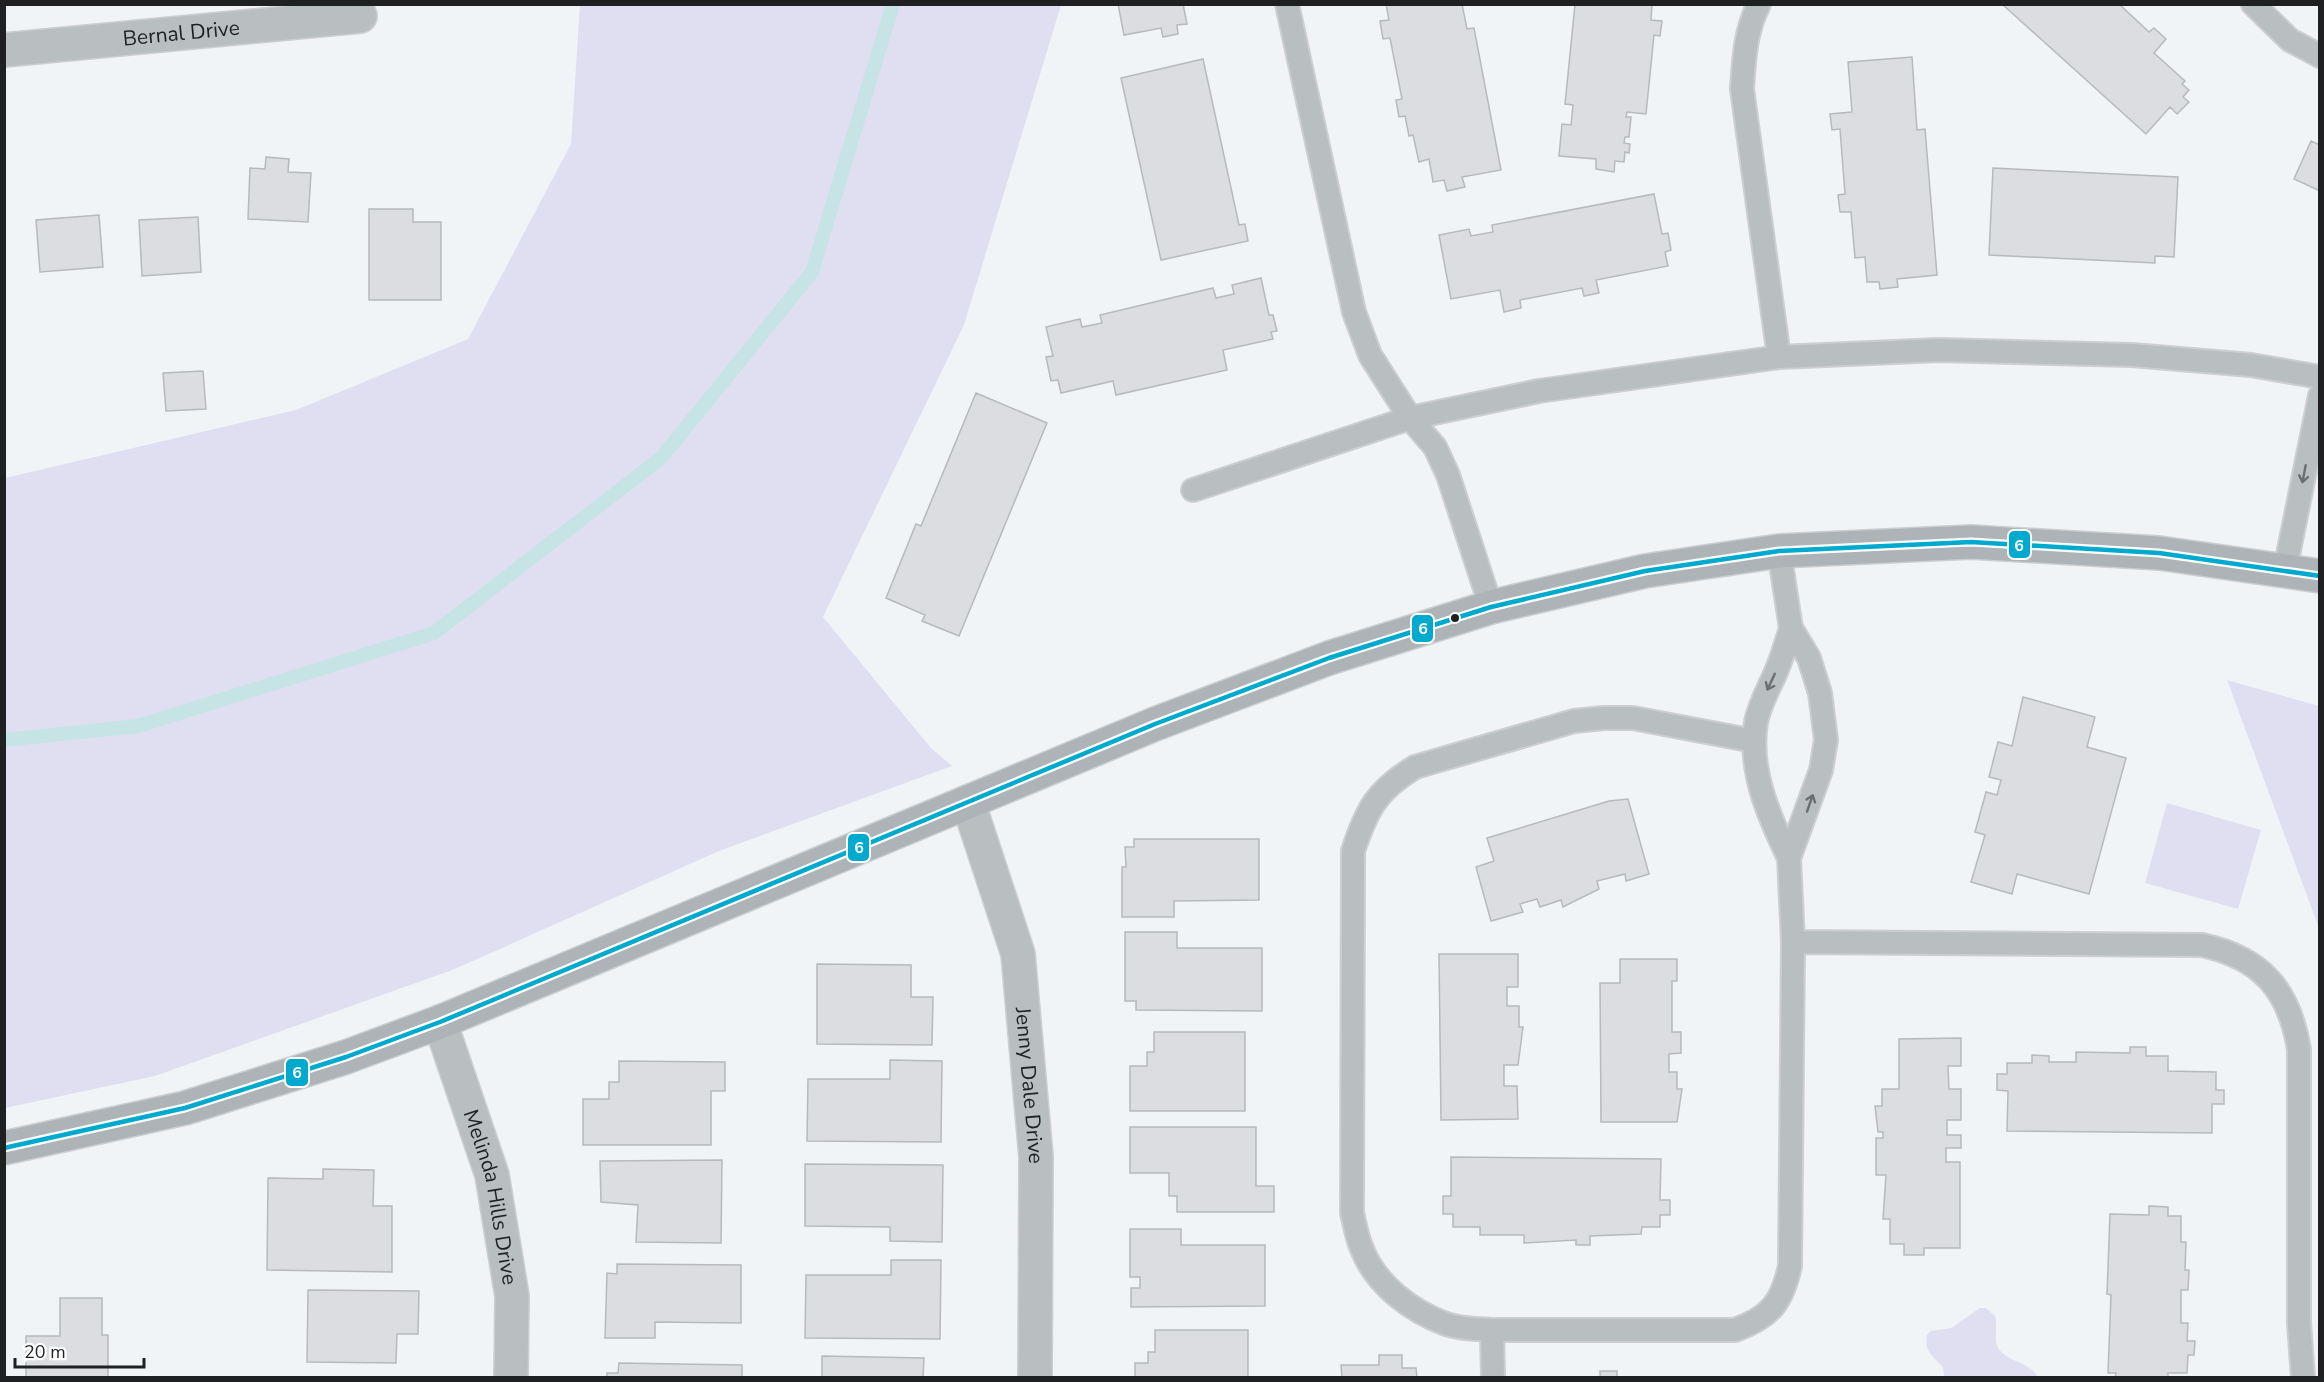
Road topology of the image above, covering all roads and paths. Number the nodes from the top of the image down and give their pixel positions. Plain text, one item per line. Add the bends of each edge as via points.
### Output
1 (1287, 4) edge
2 (1759, 4) edge
3 (2253, 4) edge
4 (360, 16) dead end
5 (4, 50) edge
6 (2319, 56) edge
7 (1779, 357) junction
8 (2319, 377) edge
9 (2319, 396) edge
10 (1410, 418) junction
11 (1194, 490) dead end
12 (1779, 551) junction
13 (2285, 570) junction
14 (2319, 576) edge
15 (1491, 607) junction
16 (1791, 628) junction
17 (1754, 741) junction
18 (968, 802) junction
19 (1789, 858) junction
20 (1792, 942) junction
21 (440, 1022) junction
22 (4, 1148) edge
23 (1492, 1330) junction
24 (511, 1377) edge
25 (1035, 1377) edge
26 (1493, 1377) edge
27 (2303, 1377) edge

1 - 10 lane via 1353,312 1370,355
2 - 7 lane via 1744,50 1742,89
3 - 6 lane via 2290,40
4 - 5 street, Bernal Drive
7 - 8 lane via 1939,350 2132,355 2252,365
7 - 10 lane via 1539,391
9 -> 13 lane
10 - 11 lane
10 - 15 lane via 1435,447 1448,475
12 - 13 street via 1971,542 2159,553
12 - 15 street via 1645,571
12 - 16 lane
13 - 14 street
15 - 18 street via 1329,658 1155,724
16 -> 17 lane via 1756,721
19 -> 16 lane via 1821,770 1826,740 1820,693 1809,658
17 - 19 lane via 1765,801
17 - 23 lane via 1632,718 1574,721 1415,767 1376,798 1363,822 1353,851 1352,1213 1361,1248 1374,1273 1392,1293 1448,1325
18 - 21 street
18 - 25 street, Jenny Dale Drive via 1018,954 1036,1157
19 - 20 lane
20 - 23 lane via 1790,1266 1778,1302 1753,1323 1735,1330
20 - 27 lane via 2202,945 2226,950 2263,972 2279,989 2296,1029 2299,1050 2299,1323
21 - 22 street via 346,1057 185,1108
21 - 24 street, Melinda Hills Drive via 492,1175 512,1296
23 - 26 lane

